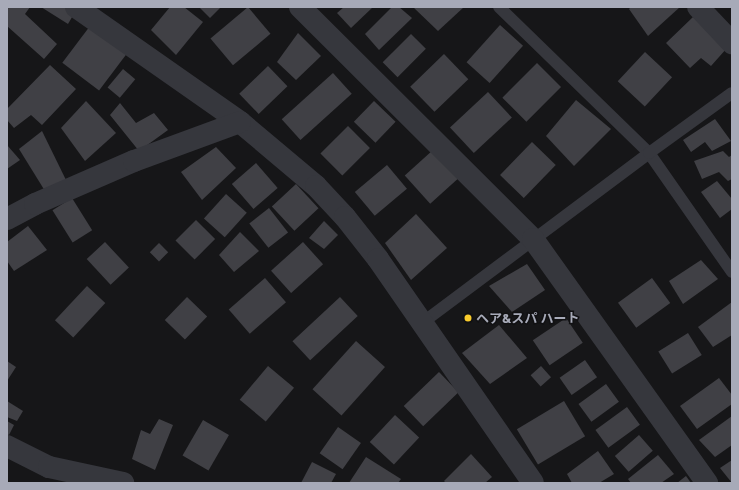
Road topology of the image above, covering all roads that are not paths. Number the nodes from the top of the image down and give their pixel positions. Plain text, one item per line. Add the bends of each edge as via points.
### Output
1 (76, 7) edge
2 (300, 7) edge
3 (499, 7) edge
4 (698, 7) edge
5 (732, 43) edge
6 (732, 93) edge
7 (240, 122) junction
8 (649, 153) junction
9 (7, 220) edge
10 (533, 240) junction
11 (732, 272) edge
12 (422, 323) junction
13 (7, 446) edge
14 (123, 483) edge
15 (533, 483) edge
16 (707, 483) edge

1 - 7 street
2 - 10 street
3 - 8 lane
4 - 5 street
6 - 8 lane
7 - 9 street via 134,162 35,204
7 - 12 street via 316,186 345,218 378,258
8 - 10 lane
8 - 11 lane
10 - 12 lane
10 - 16 street
12 - 15 street
13 - 14 street via 49,467

